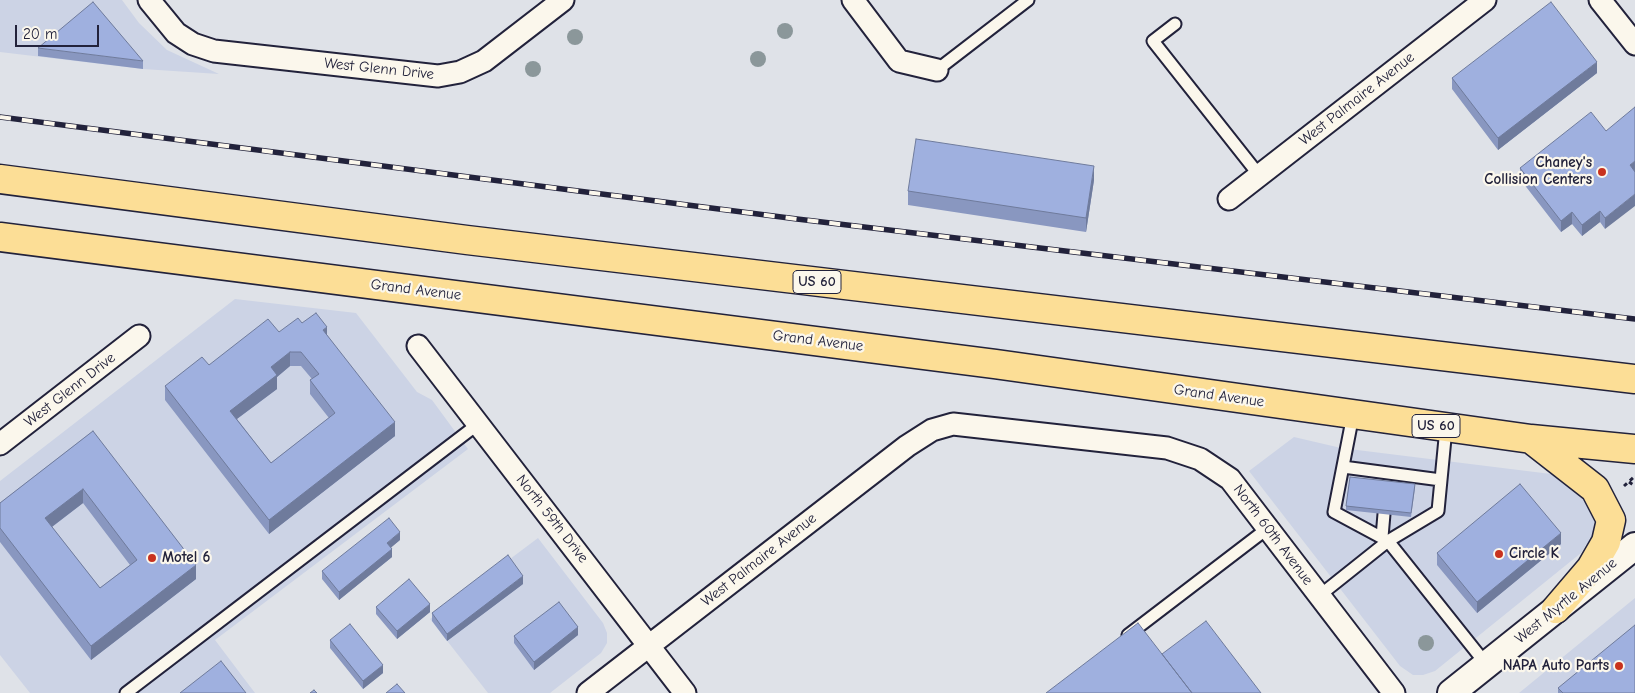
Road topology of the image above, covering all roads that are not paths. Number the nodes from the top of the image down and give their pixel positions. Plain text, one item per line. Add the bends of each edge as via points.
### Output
1 (149, 0) edge
2 (563, 0) edge
3 (853, 0) edge
4 (1028, 0) edge
5 (1485, 0) edge
6 (1600, 0) edge
7 (1175, 24) dead end
8 (1635, 44) edge
9 (937, 70) joint
10 (1259, 175) junction
11 (0, 179) edge
12 (1229, 199) dead end
13 (0, 237) edge
14 (139, 336) dead end
15 (418, 346) dead end
16 (1635, 379) edge
17 (1353, 414) junction
18 (478, 424) junction
19 (1446, 427) junction
20 (932, 430) joint
21 (1531, 439) junction
22 (0, 444) edge
23 (1635, 449) edge
24 (1343, 467) junction
25 (1389, 473) junction
26 (1441, 480) junction
27 (1388, 485) edge
28 (1384, 514) edge
29 (1268, 528) junction
30 (1385, 539) junction
31 (1635, 546) edge
32 (1319, 596) junction
33 (1556, 609) junction
34 (1122, 639) edge
35 (650, 646) junction
36 (1486, 664) junction
37 (126, 693) edge
38 (588, 693) edge
39 (685, 693) edge
40 (1394, 693) edge
41 (1451, 693) edge

1 - 2 street, West Glenn Drive via 176,33 193,44 214,51 438,76 460,72 484,62
3 - 9 street via 899,60
4 - 9 lane
5 - 10 street, West Palmaire Avenue
6 - 8 street
7 - 10 lane via 1153,41
10 - 12 street, West Palmaire Avenue
11 - 16 highway, US 60 via 477,241
13 - 17 highway, Grand Avenue / US 60 via 995,364
14 - 22 street, West Glenn Drive
15 - 18 street, North 59th Drive
17 - 19 highway, Grand Avenue / US 60
17 - 24 lane
18 - 35 street, North 59th Drive
18 - 37 lane
19 - 21 highway, Grand Avenue / US 60
19 - 26 lane
20 - 29 street, North 60th Avenue via 953,424 972,424 1167,448 1200,459 1230,479
20 - 35 street, West Palmaire Avenue
21 - 23 highway, Grand Avenue / US 60
21 - 33 highway via 1595,489 1611,520 1606,542 1591,568
24 - 25 lane
24 - 30 lane via 1334,512
25 - 26 lane
25 - 27 lane
26 - 30 lane via 1438,511
28 - 30 lane
29 - 32 street, North 60th Avenue
29 - 34 lane
30 - 32 lane
30 - 36 lane
31 - 33 street, West Myrtle Avenue
32 - 40 street, North 60th Avenue
33 - 36 street, West Myrtle Avenue
35 - 38 street, West Palmaire Avenue
35 - 39 street, North 59th Drive
36 - 41 street, West Myrtle Avenue

